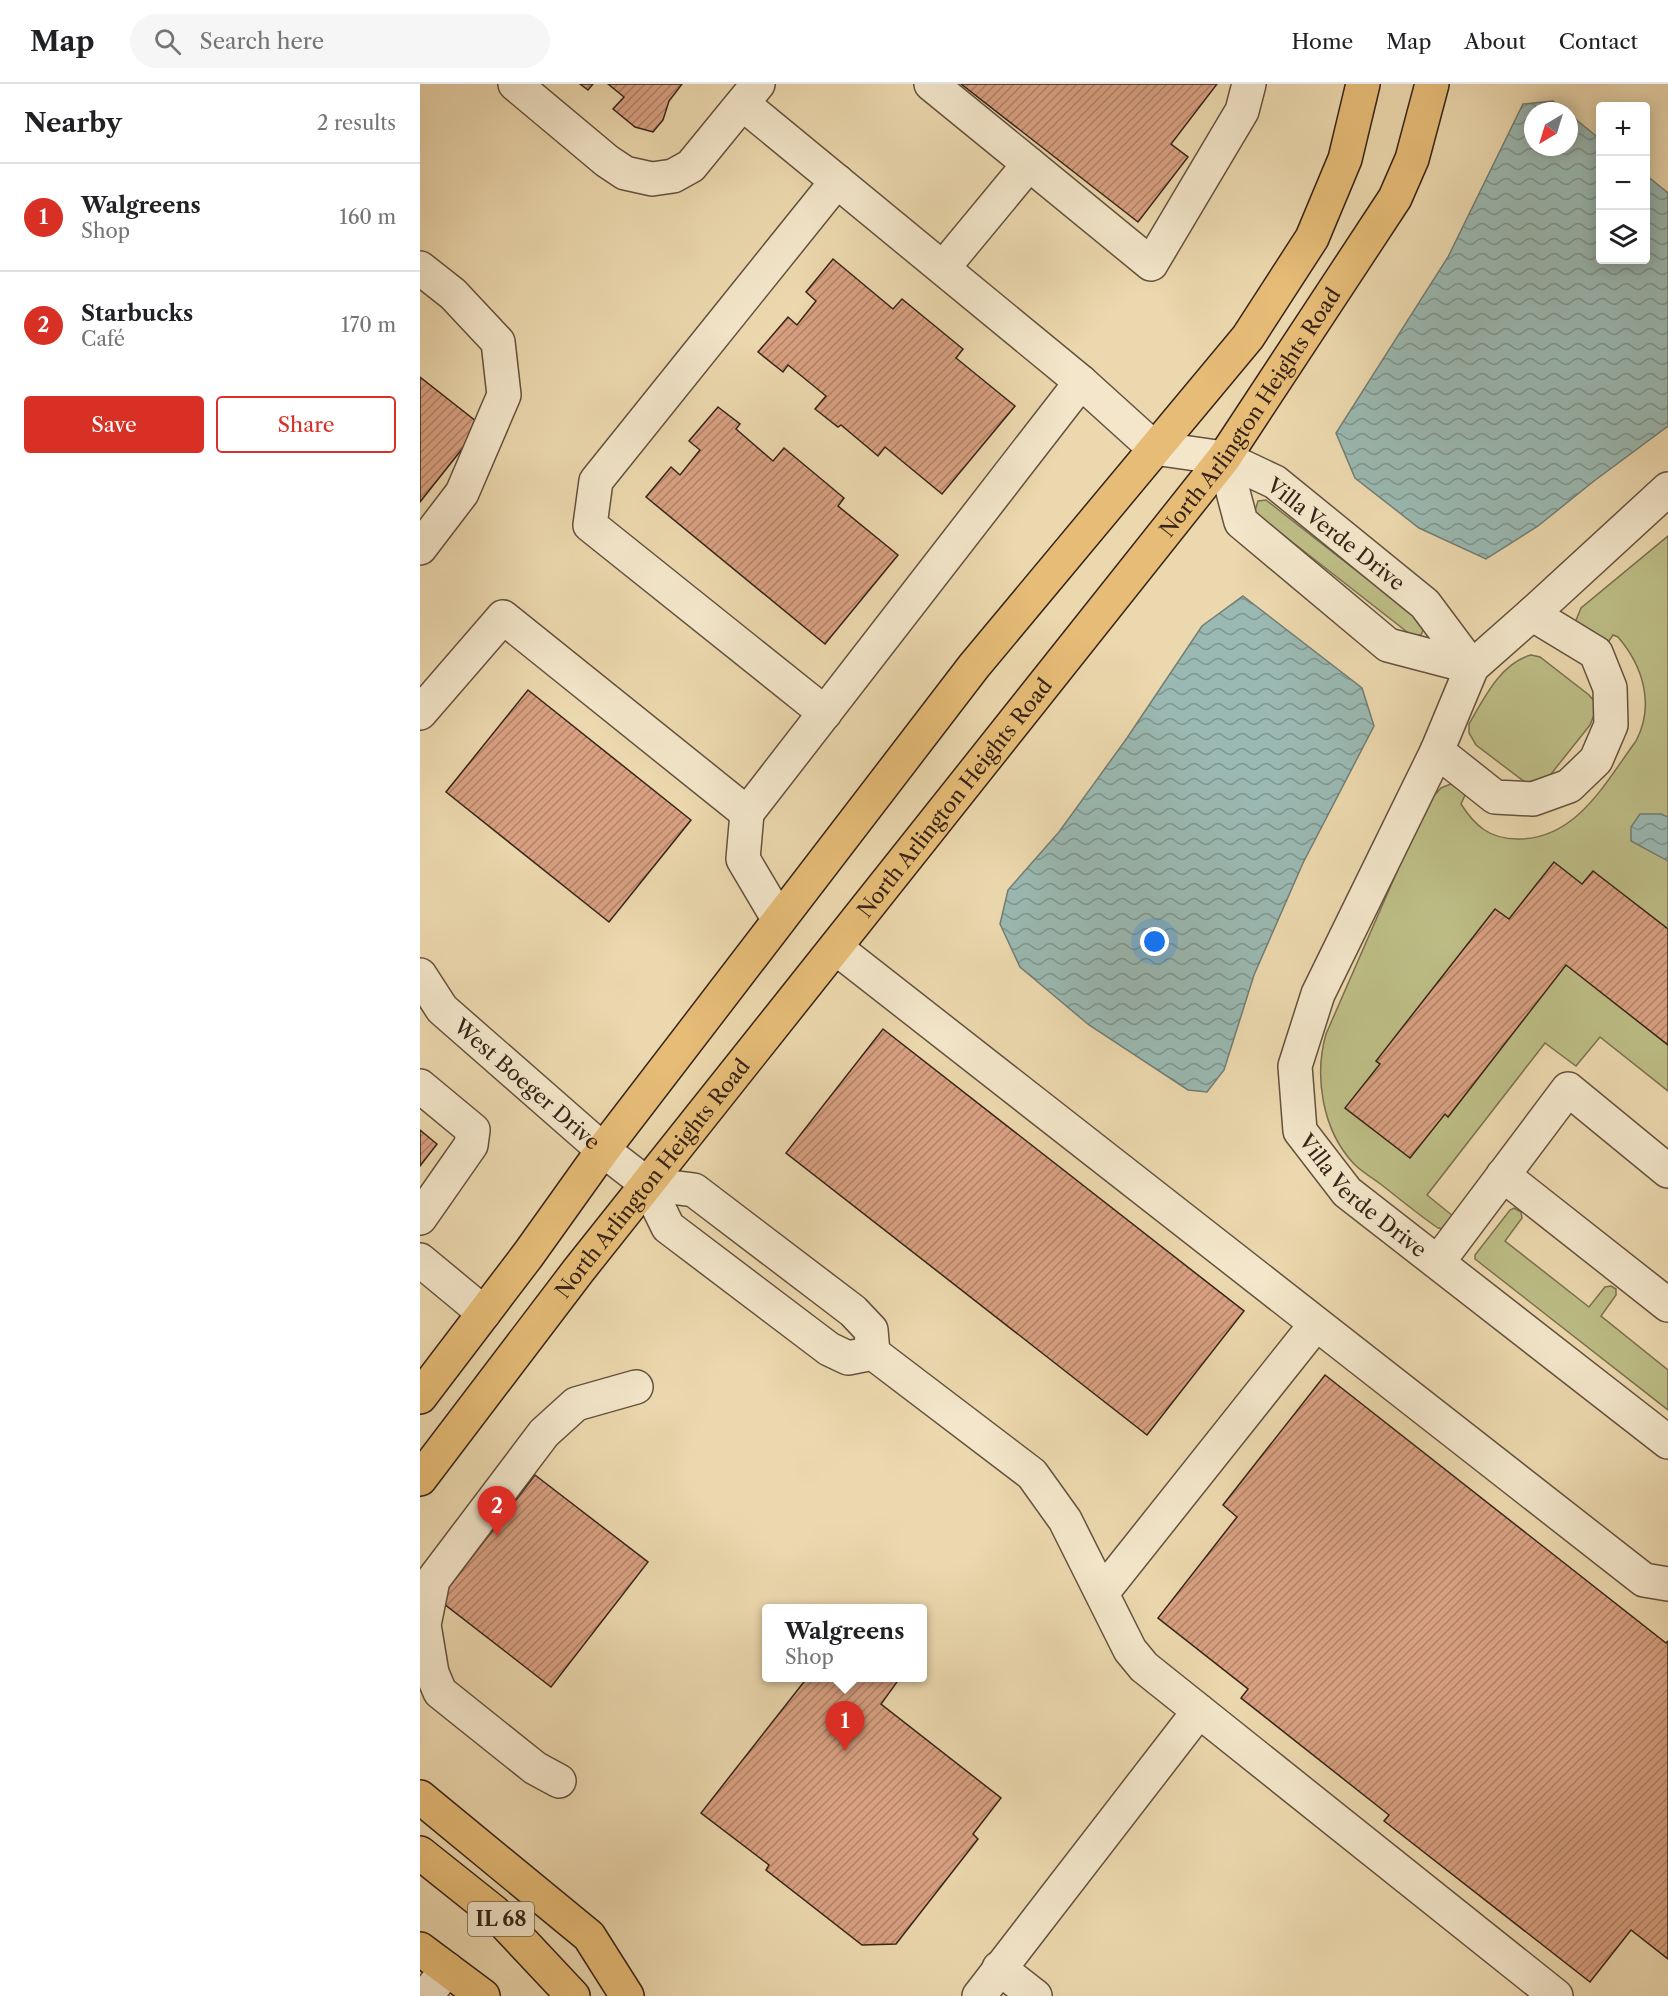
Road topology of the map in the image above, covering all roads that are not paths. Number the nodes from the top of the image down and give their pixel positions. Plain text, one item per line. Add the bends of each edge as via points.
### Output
1 (515, 84) edge
2 (931, 84) edge
3 (1250, 84) edge
4 (1363, 84) edge
5 (1432, 84) edge
6 (750, 94) edge
7 (1029, 164) junction
8 (837, 181) junction
9 (420, 268) edge
10 (943, 268) junction
11 (1081, 381) junction
12 (1154, 448) junction
13 (1224, 458) junction
14 (1668, 489) edge
15 (420, 548) edge
16 (1532, 614) junction
17 (1472, 667) junction
18 (420, 713) edge
19 (825, 713) junction
20 (1437, 752) junction
21 (747, 813) junction
22 (779, 920) junction
23 (836, 948) junction
24 (420, 975) edge
25 (420, 1086) edge
26 (603, 1150) junction
27 (1668, 1171) edge
28 (1503, 1174) junction
29 (647, 1184) junction
30 (420, 1218) edge
31 (420, 1260) edge
32 (1437, 1262) junction
33 (1668, 1305) edge
34 (484, 1313) junction
35 (1316, 1324) junction
36 (873, 1353) junction
37 (636, 1387) dead end
38 (420, 1397) edge
39 (1668, 1442) edge
40 (420, 1479) edge
41 (1668, 1584) edge
42 (1102, 1593) junction
43 (1198, 1711) junction
44 (559, 1781) dead end
45 (420, 1797) edge
46 (420, 1853) edge
47 (420, 1949) edge
48 (999, 1968) junction
49 (447, 1969) junction
50 (426, 1996) edge
51 (483, 1996) edge
52 (573, 1996) edge
53 (627, 1996) edge
54 (979, 1996) edge
55 (1035, 1996) edge
56 (1556, 1996) edge

1 - 6 street via 607,161 625,173 652,179 673,176 691,166
2 - 7 street
3 - 7 street via 1242,111 1151,264
4 - 12 main road via 1345,159 1312,238 1248,337
5 - 13 main road, North Arlington Heights Road via 1412,159 1395,198
6 - 8 street
7 - 10 street
8 - 10 street
8 - 19 street via 596,481 590,525
9 - 15 street via 453,294 498,342 504,395 462,493
10 - 11 street
11 - 12 street
11 - 19 street
12 - 13 street
12 - 22 main road via 974,666
13 - 17 street, Villa Verde Drive via 1275,482 1425,604
13 - 17 street, Villa Verde Drive via 1241,522 1388,645
13 - 23 main road, North Arlington Heights Road
14 - 16 street, Villa Verde Drive
16 - 17 street, Villa Verde Drive
16 - 20 street via 1596,653 1610,688 1611,725 1596,760 1569,786 1533,799 1495,797
17 - 20 street, Villa Verde Drive
18 - 21 street via 503,617
19 - 21 street
20 - 32 street, Villa Verde Drive via 1318,994 1295,1066 1300,1131 1347,1192
21 - 22 street via 743,859
22 - 26 main road
23 - 29 main road, North Arlington Heights Road
23 - 35 street
24 - 26 street, West Boeger Drive via 442,1009
25 - 30 street via 473,1130 471,1145
26 - 29 street, West Boeger Drive
26 - 34 main road
27 - 28 street via 1568,1089
28 - 32 street
28 - 33 street
29 - 36 street via 694,1190 853,1311 871,1330
29 - 36 street via 668,1227 829,1350 848,1358
29 - 40 main road, North Arlington Heights Road
31 - 34 street
32 - 39 street, Villa Verde Drive
34 - 38 main road
35 - 41 street via 1644,1580
35 - 42 street
36 - 42 street via 1032,1474 1065,1520
37 - 44 street via 576,1404 544,1433 433,1580 424,1625 432,1672 440,1692 535,1768
42 - 43 street via 1130,1650 1144,1667
43 - 48 street
43 - 56 street
45 - 53 main road via 589,1936
46 - 52 main road, IL 68 via 494,1912
47 - 49 main road
48 - 54 street
48 - 55 street
49 - 50 street
49 - 51 main road

